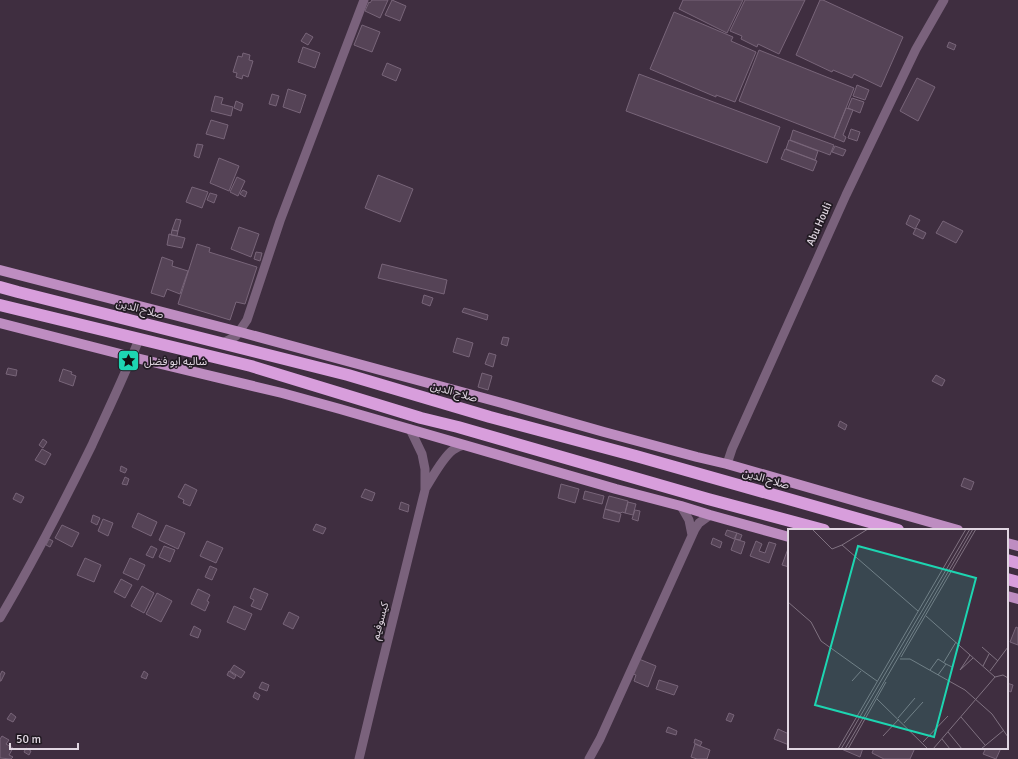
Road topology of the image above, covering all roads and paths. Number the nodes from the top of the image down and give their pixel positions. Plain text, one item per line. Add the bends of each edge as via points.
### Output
1 (364, 0) edge
2 (944, 0) edge
3 (0, 270) edge
4 (0, 287) edge
5 (0, 305) edge
6 (0, 322) edge
7 (240, 332) junction
8 (139, 339) junction
9 (223, 343) junction
10 (132, 357) junction
11 (410, 429) junction
12 (464, 445) junction
13 (727, 464) junction
14 (425, 490) junction
15 (681, 506) junction
16 (710, 515) junction
17 (820, 529) edge
18 (894, 529) edge
19 (954, 529) edge
20 (692, 536) junction
21 (788, 537) edge
22 (1008, 543) edge
23 (1018, 546) edge
24 (1008, 560) edge
25 (1018, 563) edge
26 (1008, 579) edge
27 (1018, 582) edge
28 (1008, 596) edge
29 (1018, 600) edge
30 (0, 618) edge
31 (359, 759) edge
32 (589, 759) edge

1 - 7 street via 280,221 247,320
2 - 13 street, Abu Houli via 916,49 846,195
3 - 7 main road
4 - 9 highway, صلاح الدين
5 - 8 highway
6 - 10 main road
7 - 9 street
7 - 13 main road
8 - 10 street
8 - 17 highway via 251,366 421,418
9 - 18 highway, صلاح الدين via 348,375
10 - 11 main road via 289,395
10 - 30 street via 79,471
11 - 12 main road
11 - 14 street, كيسوفيم via 422,454
12 - 14 street, كيسوفيم via 448,454
12 - 15 main road
13 - 19 main road
14 - 31 street, كيسوفيم
15 - 16 main road
15 - 20 street via 689,520
16 - 20 street via 699,523
16 - 21 main road
20 - 32 street
22 - 23 main road
24 - 25 highway
26 - 27 highway
28 - 29 main road

